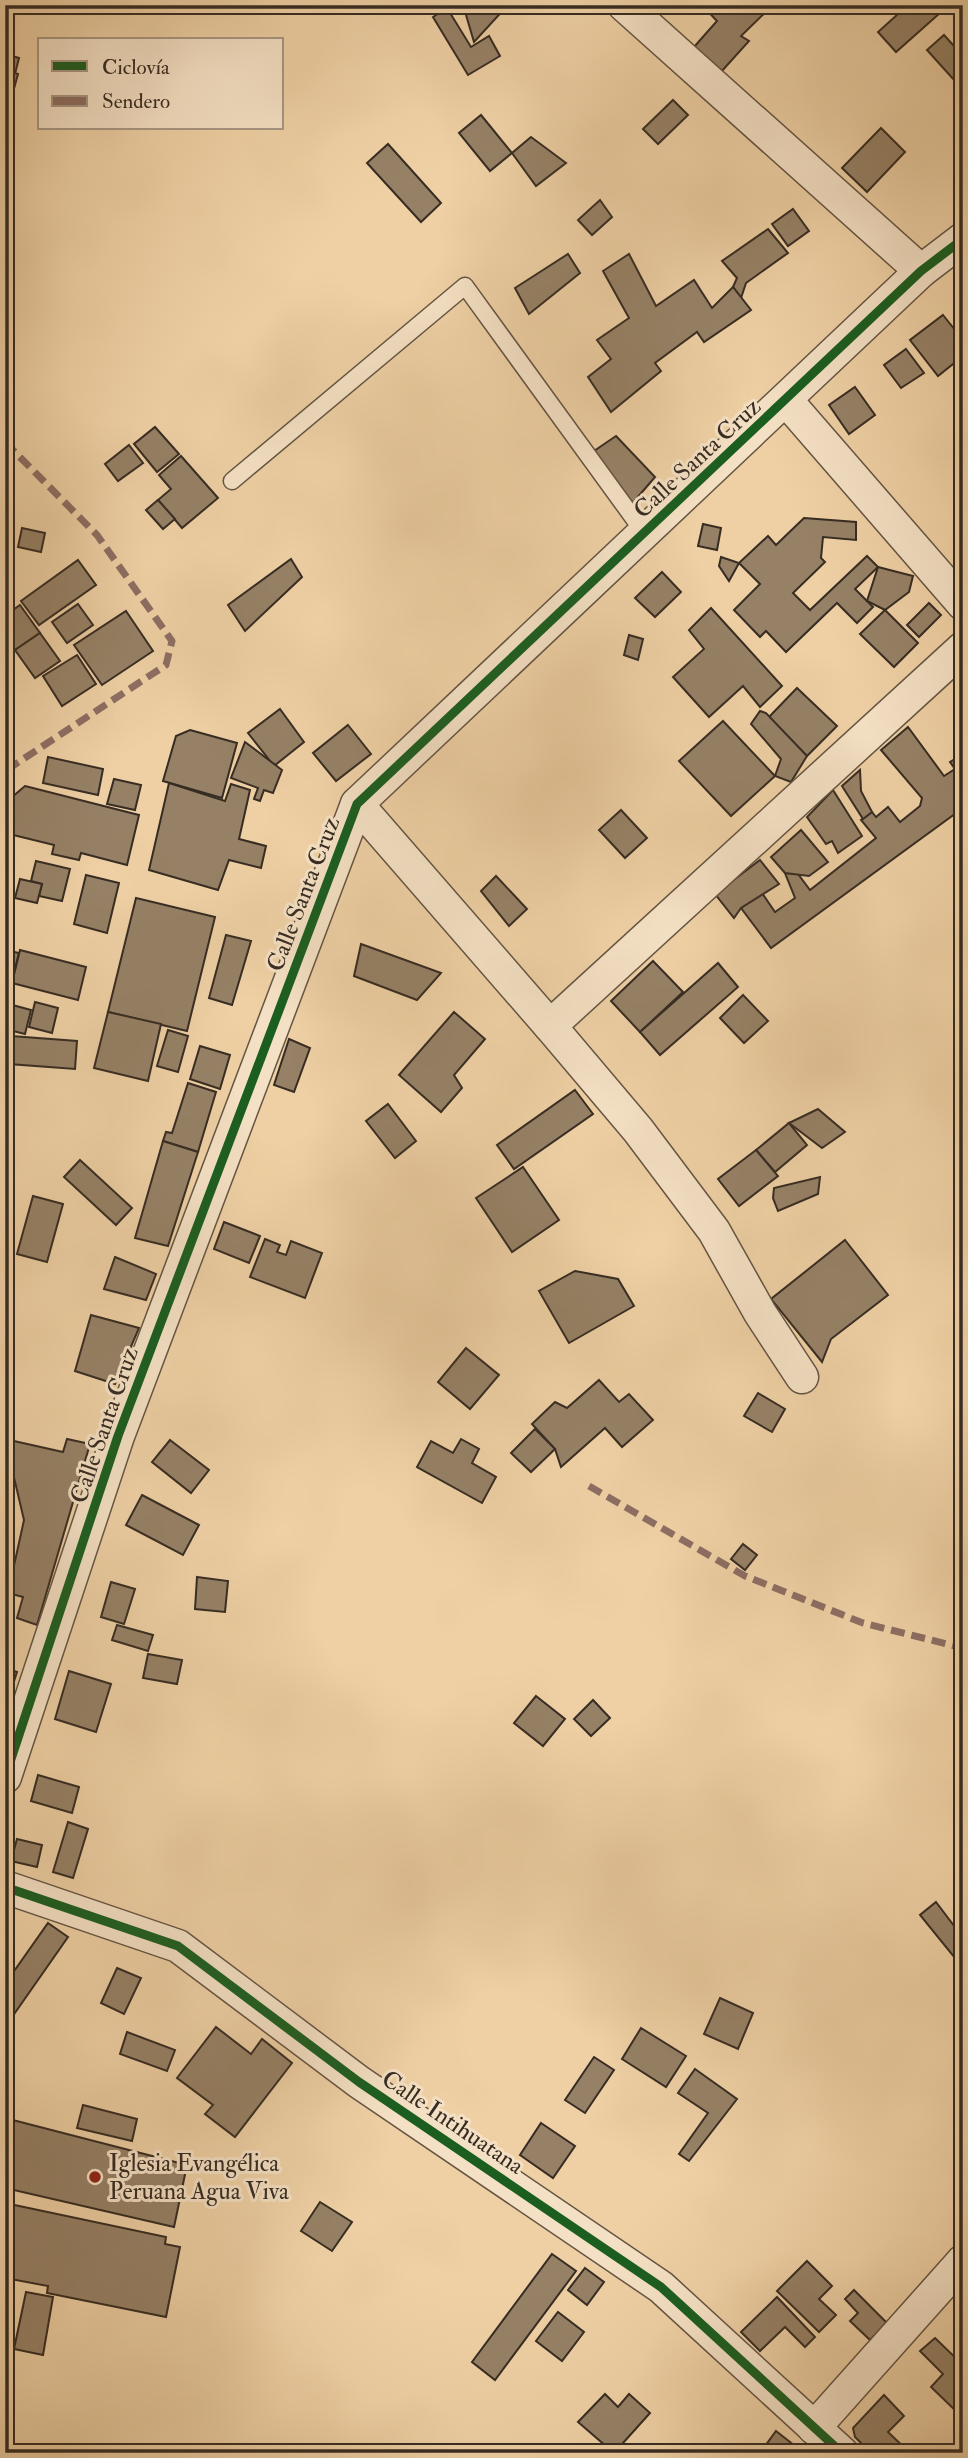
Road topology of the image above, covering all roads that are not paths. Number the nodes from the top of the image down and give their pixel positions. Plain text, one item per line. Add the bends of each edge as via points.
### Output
1 (624, 5) edge
2 (963, 239) edge
3 (921, 271) junction
4 (786, 400) junction
5 (232, 481) dead end
6 (645, 534) junction
7 (963, 604) edge
8 (963, 648) edge
9 (357, 804) junction
10 (550, 1026) junction
11 (802, 1377) dead end
12 (5, 1777) edge
13 (5, 1886) edge
14 (963, 2261) edge
15 (814, 2428) junction
16 (842, 2453) edge

1 - 3 street
2 - 3 street, Calle Santa Cruz
3 - 4 street, Calle Santa Cruz
4 - 6 street, Calle Santa Cruz
4 - 7 street
5 - 6 lane via 464,286
6 - 9 street, Calle Santa Cruz
8 - 10 street
9 - 10 street
9 - 12 street, Calle Santa Cruz via 118,1436
10 - 11 street via 638,1130 714,1231
13 - 15 street, Calle Intihuatana via 178,1946 359,2082 661,2287
14 - 15 street
15 - 16 street, Calle Intihuatana

